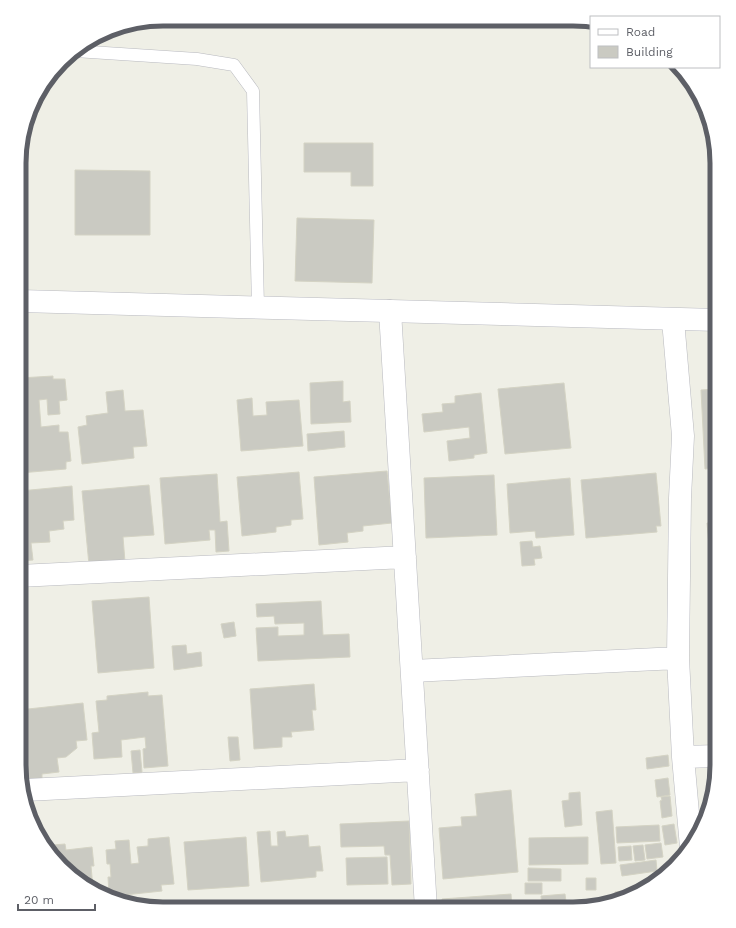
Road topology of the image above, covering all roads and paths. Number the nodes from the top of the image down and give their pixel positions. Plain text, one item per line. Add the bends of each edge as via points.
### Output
1 (83, 52) edge
2 (26, 301) edge
3 (258, 308) junction
4 (390, 311) junction
5 (673, 320) junction
6 (710, 320) edge
7 (405, 557) junction
8 (26, 576) edge
9 (678, 658) junction
10 (412, 671) junction
11 (710, 756) edge
12 (683, 757) junction
13 (418, 770) junction
14 (29, 790) edge
15 (690, 836) edge
16 (426, 902) edge

1 - 3 lane via 197,59 234,65 253,91
2 - 3 street
3 - 4 street
4 - 5 street
4 - 7 street
5 - 6 street
5 - 9 street via 683,436
7 - 8 street
7 - 10 street
9 - 10 street
9 - 12 street
10 - 13 street
11 - 12 street
12 - 15 street
13 - 14 street
13 - 16 street

